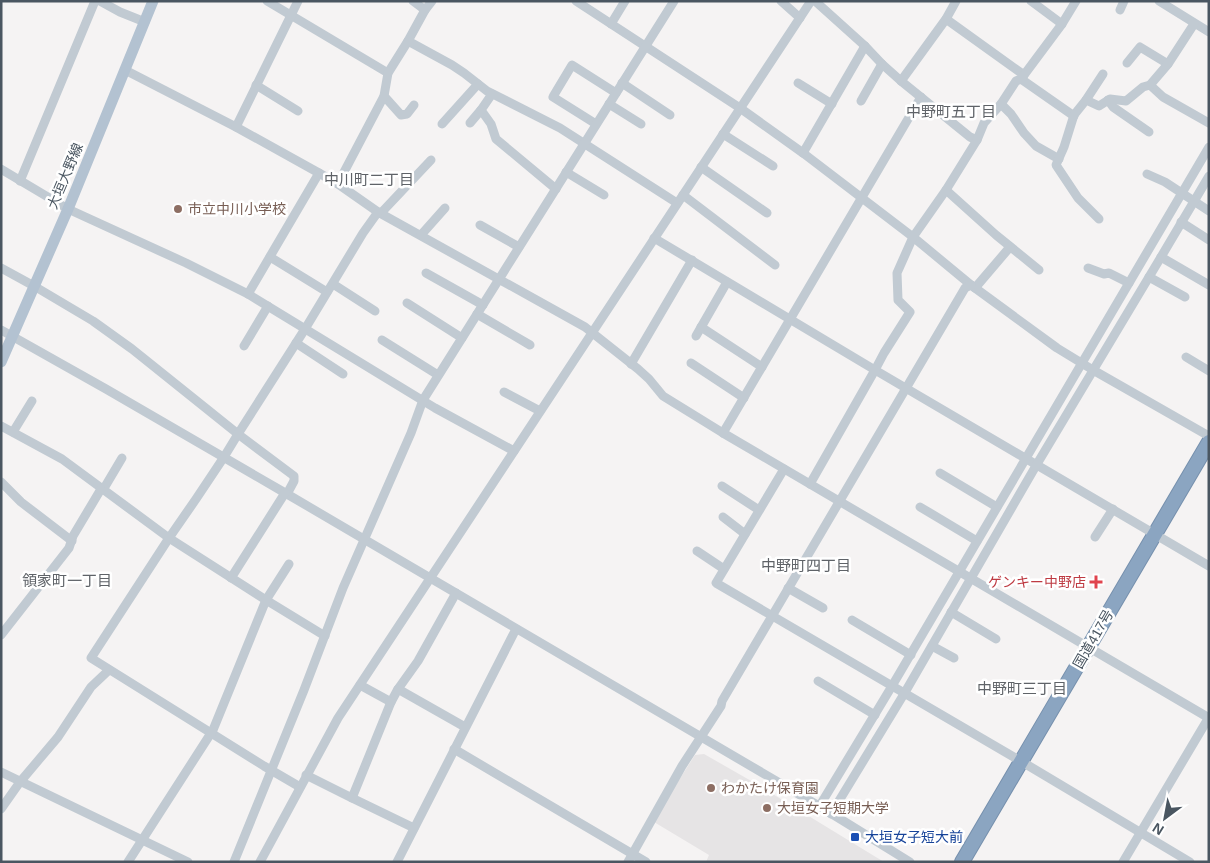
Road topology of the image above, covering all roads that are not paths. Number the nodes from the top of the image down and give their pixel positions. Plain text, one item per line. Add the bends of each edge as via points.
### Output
1 (95, 1) edge
2 (100, 1) edge
3 (153, 1) edge
4 (267, 1) edge
5 (298, 1) edge
6 (413, 1) edge
7 (432, 1) edge
8 (576, 1) edge
9 (625, 1) edge
10 (674, 1) edge
11 (781, 1) edge
12 (956, 1) edge
13 (1031, 1) edge
14 (1076, 1) edge
15 (1124, 1) edge
16 (1160, 1) edge
17 (811, 2) edge
18 (425, 10) junction
19 (1120, 10) dead end
20 (290, 16) junction
21 (800, 18) junction
22 (946, 19) junction
23 (145, 22) junction
24 (611, 24) junction
25 (1062, 24) junction
26 (1194, 24) junction
27 (1209, 32) edge
28 (408, 41) junction
29 (645, 46) junction
30 (865, 46) junction
31 (1127, 63) dead end
32 (882, 64) junction
33 (1168, 64) junction
34 (125, 70) junction
35 (388, 73) junction
36 (1103, 74) dead end
37 (1022, 77) junction
38 (901, 81) junction
39 (798, 83) dead end
40 (478, 84) junction
41 (622, 84) junction
42 (256, 85) junction
43 (1150, 85) junction
44 (616, 93) junction
45 (492, 94) junction
46 (384, 96) junction
47 (921, 97) junction
48 (1086, 100) junction
49 (1108, 100) junction
50 (861, 101) dead end
51 (609, 104) junction
52 (832, 104) junction
53 (1001, 104) junction
54 (414, 105) dead end
55 (740, 108) junction
56 (481, 110) junction
57 (298, 111) dead end
58 (670, 115) dead end
59 (1074, 116) junction
60 (470, 123) dead end
61 (1209, 123) edge
62 (442, 124) dead end
63 (596, 124) junction
64 (642, 124) dead end
65 (236, 127) junction
66 (1149, 132) dead end
67 (723, 134) junction
68 (977, 140) junction
69 (584, 144) junction
70 (1209, 147) edge
71 (803, 153) junction
72 (1059, 159) junction
73 (431, 160) dead end
74 (772, 166) dead end
75 (701, 167) junction
76 (1, 169) edge
77 (566, 172) junction
78 (319, 173) junction
79 (1147, 174) dead end
80 (1209, 176) edge
81 (20, 181) junction
82 (338, 184) junction
83 (556, 189) junction
84 (946, 190) junction
85 (604, 195) dead end
86 (683, 195) junction
87 (861, 197) junction
88 (1188, 197) junction
89 (677, 203) junction
90 (445, 208) dead end
91 (68, 209) junction
92 (380, 212) junction
93 (1209, 212) edge
94 (767, 213) dead end
95 (1099, 219) dead end
96 (1182, 222) junction
97 (480, 225) dead end
98 (421, 235) junction
99 (913, 237) junction
100 (654, 238) junction
101 (1209, 240) edge
102 (519, 247) junction
103 (1010, 247) junction
104 (270, 257) junction
105 (1161, 257) junction
106 (692, 260) junction
107 (774, 265) dead end
108 (1, 268) edge
109 (1088, 268) dead end
110 (1039, 270) dead end
111 (426, 272) dead end
112 (1149, 277) junction
113 (500, 278) junction
114 (728, 282) junction
115 (1129, 282) junction
116 (333, 284) junction
117 (1209, 285) edge
118 (34, 286) junction
119 (973, 287) junction
120 (328, 292) junction
121 (248, 294) junction
122 (1185, 297) dead end
123 (407, 303) dead end
124 (482, 305) junction
125 (268, 306) junction
126 (375, 311) dead end
127 (477, 314) junction
128 (790, 319) junction
129 (700, 327) junction
130 (305, 329) junction
131 (1, 330) edge
132 (592, 332) junction
133 (12, 336) junction
134 (696, 336) dead end
135 (462, 338) junction
136 (382, 340) dead end
137 (296, 343) junction
138 (530, 345) dead end
139 (244, 346) dead end
140 (1186, 357) dead end
141 (1, 362) edge
142 (691, 363) dead end
143 (631, 364) junction
144 (762, 367) junction
145 (1088, 367) junction
146 (875, 370) junction
147 (1209, 371) edge
148 (343, 374) dead end
149 (438, 375) junction
150 (906, 388) junction
151 (504, 392) dead end
152 (744, 398) junction
153 (423, 400) junction
154 (32, 401) dead end
155 (540, 411) junction
156 (1, 426) edge
157 (13, 432) junction
158 (238, 434) junction
159 (723, 434) junction
160 (1209, 436) edge
161 (1209, 442) edge
162 (514, 451) junction
163 (224, 457) junction
164 (122, 458) dead end
165 (1032, 461) junction
166 (784, 469) junction
167 (940, 473) dead end
168 (1, 482) edge
169 (810, 484) junction
170 (722, 486) dead end
171 (102, 489) junction
172 (286, 493) junction
173 (840, 501) junction
174 (920, 506) dead end
175 (997, 507) junction
176 (1113, 508) junction
177 (759, 510) junction
178 (723, 517) dead end
179 (1155, 533) junction
180 (745, 534) junction
181 (1095, 536) dead end
182 (169, 538) junction
183 (72, 540) junction
184 (364, 540) junction
185 (977, 541) junction
186 (697, 551) dead end
187 (289, 564) dead end
188 (1209, 566) edge
189 (724, 569) junction
190 (965, 575) junction
191 (231, 578) junction
192 (430, 578) junction
193 (788, 588) junction
194 (456, 593) junction
195 (266, 600) junction
196 (823, 608) dead end
197 (951, 612) junction
198 (773, 615) junction
199 (852, 620) dead end
200 (516, 629) junction
201 (1, 635) edge
202 (325, 636) junction
203 (996, 639) dead end
204 (932, 646) junction
205 (1088, 647) junction
206 (911, 655) junction
207 (954, 658) dead end
208 (109, 670) junction
209 (818, 681) dead end
210 (360, 685) junction
211 (398, 689) junction
212 (898, 690) junction
213 (391, 702) junction
214 (875, 715) junction
215 (1209, 718) edge
216 (465, 727) junction
217 (211, 733) junction
218 (702, 737) junction
219 (454, 748) junction
220 (1020, 761) junction
221 (271, 771) junction
222 (1, 772) edge
223 (306, 775) junction
224 (20, 782) junction
225 (300, 787) junction
226 (352, 798) junction
227 (1, 809) edge
228 (826, 811) junction
229 (414, 828) junction
230 (1140, 832) junction
231 (142, 840) junction
232 (630, 858) edge
233 (128, 862) edge
234 (188, 862) edge
235 (234, 862) edge
236 (260, 862) edge
237 (397, 862) edge
238 (646, 862) edge
239 (910, 862) edge
240 (962, 862) edge
241 (1123, 862) edge
242 (1190, 862) edge

1 - 81 street
2 - 23 street
3 - 23 main road, 大垣大野線
4 - 20 street
5 - 20 street
6 - 18 street
7 - 18 street
8 - 24 street
9 - 24 street
10 - 29 street
11 - 21 street
12 - 22 street
13 - 25 street
14 - 25 street
15 - 19 street
16 - 26 street
17 - 21 street
17 - 30 street
18 - 28 street
20 - 35 street
20 - 42 street
21 - 55 street
22 - 37 street
22 - 38 street
23 - 34 main road, 大垣大野線
24 - 29 street
25 - 37 street
26 - 27 street
26 - 33 street
28 - 35 street
28 - 40 street via 464,72
29 - 41 street
29 - 55 street
30 - 32 street
30 - 52 street
31 - 33 street via 1140,47
32 - 38 street
32 - 50 street
33 - 43 street
34 - 65 street
34 - 91 main road, 大垣大野線
35 - 46 street
36 - 48 street
37 - 53 street
37 - 59 street
38 - 47 street
39 - 52 street
40 - 45 street
40 - 62 street
41 - 44 street
41 - 58 street
42 - 57 street
42 - 65 street
43 - 49 street via 1126,101
43 - 61 street via 1163,97
44 - 51 street
44 - 63 street via 572,65 553,98
45 - 56 street
45 - 69 street via 560,128
46 - 54 street via 400,115 407,114
46 - 82 street
47 - 68 street
47 - 87 street
48 - 49 street via 1099,106
48 - 59 street
49 - 66 street
51 - 63 street
51 - 64 street
52 - 71 street
53 - 68 street via 984,123
53 - 72 street via 1036,146
55 - 67 street
55 - 71 street
56 - 60 street
56 - 83 street via 496,139
59 - 72 street
63 - 69 street
65 - 78 street
67 - 74 street
67 - 75 street
68 - 84 street
69 - 77 street
69 - 89 street
70 - 88 street
71 - 87 street
72 - 95 street via 1056,165 1069,185
73 - 92 street
75 - 86 street
75 - 94 street
76 - 81 street
77 - 83 street
77 - 85 street
78 - 82 street
78 - 104 street
79 - 88 street via 1170,180
80 - 88 street
81 - 91 street
82 - 92 street
83 - 102 street
84 - 99 street
84 - 103 street
86 - 89 street
86 - 107 street
87 - 99 street
87 - 128 street
88 - 93 street
88 - 96 street
88 - 115 street
89 - 100 street
90 - 98 street
91 - 118 main road, 大垣大野線
91 - 121 street
92 - 98 street
92 - 116 street via 363,233
96 - 101 street
96 - 105 street
97 - 102 street
98 - 113 street
99 - 119 street
99 - 146 street via 897,273 898,300 910,312
100 - 106 street
100 - 132 street
102 - 113 street
103 - 110 street
103 - 119 street
104 - 120 street
104 - 121 street
105 - 112 street
105 - 117 street
106 - 114 street
106 - 143 street
108 - 118 street
109 - 115 street
111 - 124 street
112 - 122 street
112 - 145 street
113 - 124 street
113 - 132 street
114 - 128 street
114 - 129 street
115 - 145 street
116 - 120 street
116 - 126 street
118 - 133 main road, 大垣大野線
118 - 158 street via 101,327
119 - 145 street
119 - 150 street via 965,288
120 - 130 street
121 - 125 street
123 - 135 street
124 - 127 street
125 - 130 street
125 - 139 street
127 - 135 street
127 - 138 street
128 - 144 street
128 - 146 street
129 - 134 street
129 - 144 street
130 - 137 street
130 - 153 street
131 - 133 street
132 - 143 street
132 - 155 street
133 - 141 main road, 大垣大野線
133 - 163 street
135 - 149 street
136 - 149 street
137 - 148 street
137 - 158 street
140 - 147 street
142 - 152 street
143 - 159 street via 663,396
144 - 152 street
145 - 160 street
145 - 165 street
145 - 165 street
146 - 150 street
146 - 169 street
149 - 153 street
150 - 165 street
150 - 173 street
151 - 155 street
152 - 159 street
153 - 162 street
153 - 184 street
154 - 157 street
155 - 162 street
156 - 157 street
157 - 171 street via 62,459
158 - 163 street
158 - 172 street via 294,476
159 - 166 street
161 - 179 highway, 国道417号
162 - 192 street
163 - 172 street
163 - 182 street
164 - 171 street
165 - 175 street
165 - 176 street
165 - 190 street
166 - 169 street
166 - 177 street
167 - 175 street
168 - 183 street via 21,502
169 - 173 street
170 - 177 street
171 - 182 street
171 - 183 street
172 - 184 street
172 - 191 street
173 - 190 street
173 - 193 street
174 - 185 street
175 - 185 street
176 - 179 street
176 - 181 street
177 - 180 street
178 - 180 street
179 - 188 street
179 - 205 highway, 国道417号
180 - 189 street
182 - 191 street
182 - 208 street via 91,658
183 - 201 street
184 - 192 street
184 - 202 street
185 - 190 street
186 - 189 street
187 - 195 street
189 - 198 street via 716,583
190 - 197 street
190 - 205 street
190 - 206 street
191 - 195 street
192 - 194 street
192 - 210 street
193 - 196 street
193 - 198 street
194 - 200 street
194 - 211 street via 418,661
195 - 202 street
195 - 217 street
197 - 203 street
197 - 204 street
198 - 212 street
198 - 218 street
199 - 206 street
200 - 216 street
200 - 218 street
202 - 221 street
204 - 207 street
204 - 212 street
205 - 215 street
205 - 220 highway, 国道417号
206 - 212 street
208 - 217 street
208 - 224 street via 91,688 58,737
209 - 214 street
210 - 213 street
210 - 223 street
211 - 213 street
211 - 216 street
212 - 214 street
212 - 220 street
212 - 228 street
213 - 226 street
214 - 228 street
215 - 230 street
216 - 219 street
217 - 221 street
217 - 231 street
218 - 228 street
218 - 232 street
219 - 229 street
219 - 232 street
220 - 230 street
220 - 240 highway, 国道417号
221 - 225 street
221 - 235 street
222 - 224 street
223 - 225 street
223 - 226 street
224 - 227 street
224 - 231 street
225 - 236 street
226 - 229 street
228 - 239 street
229 - 237 street
230 - 241 street
230 - 242 street
231 - 233 street
231 - 234 street
232 - 238 street

